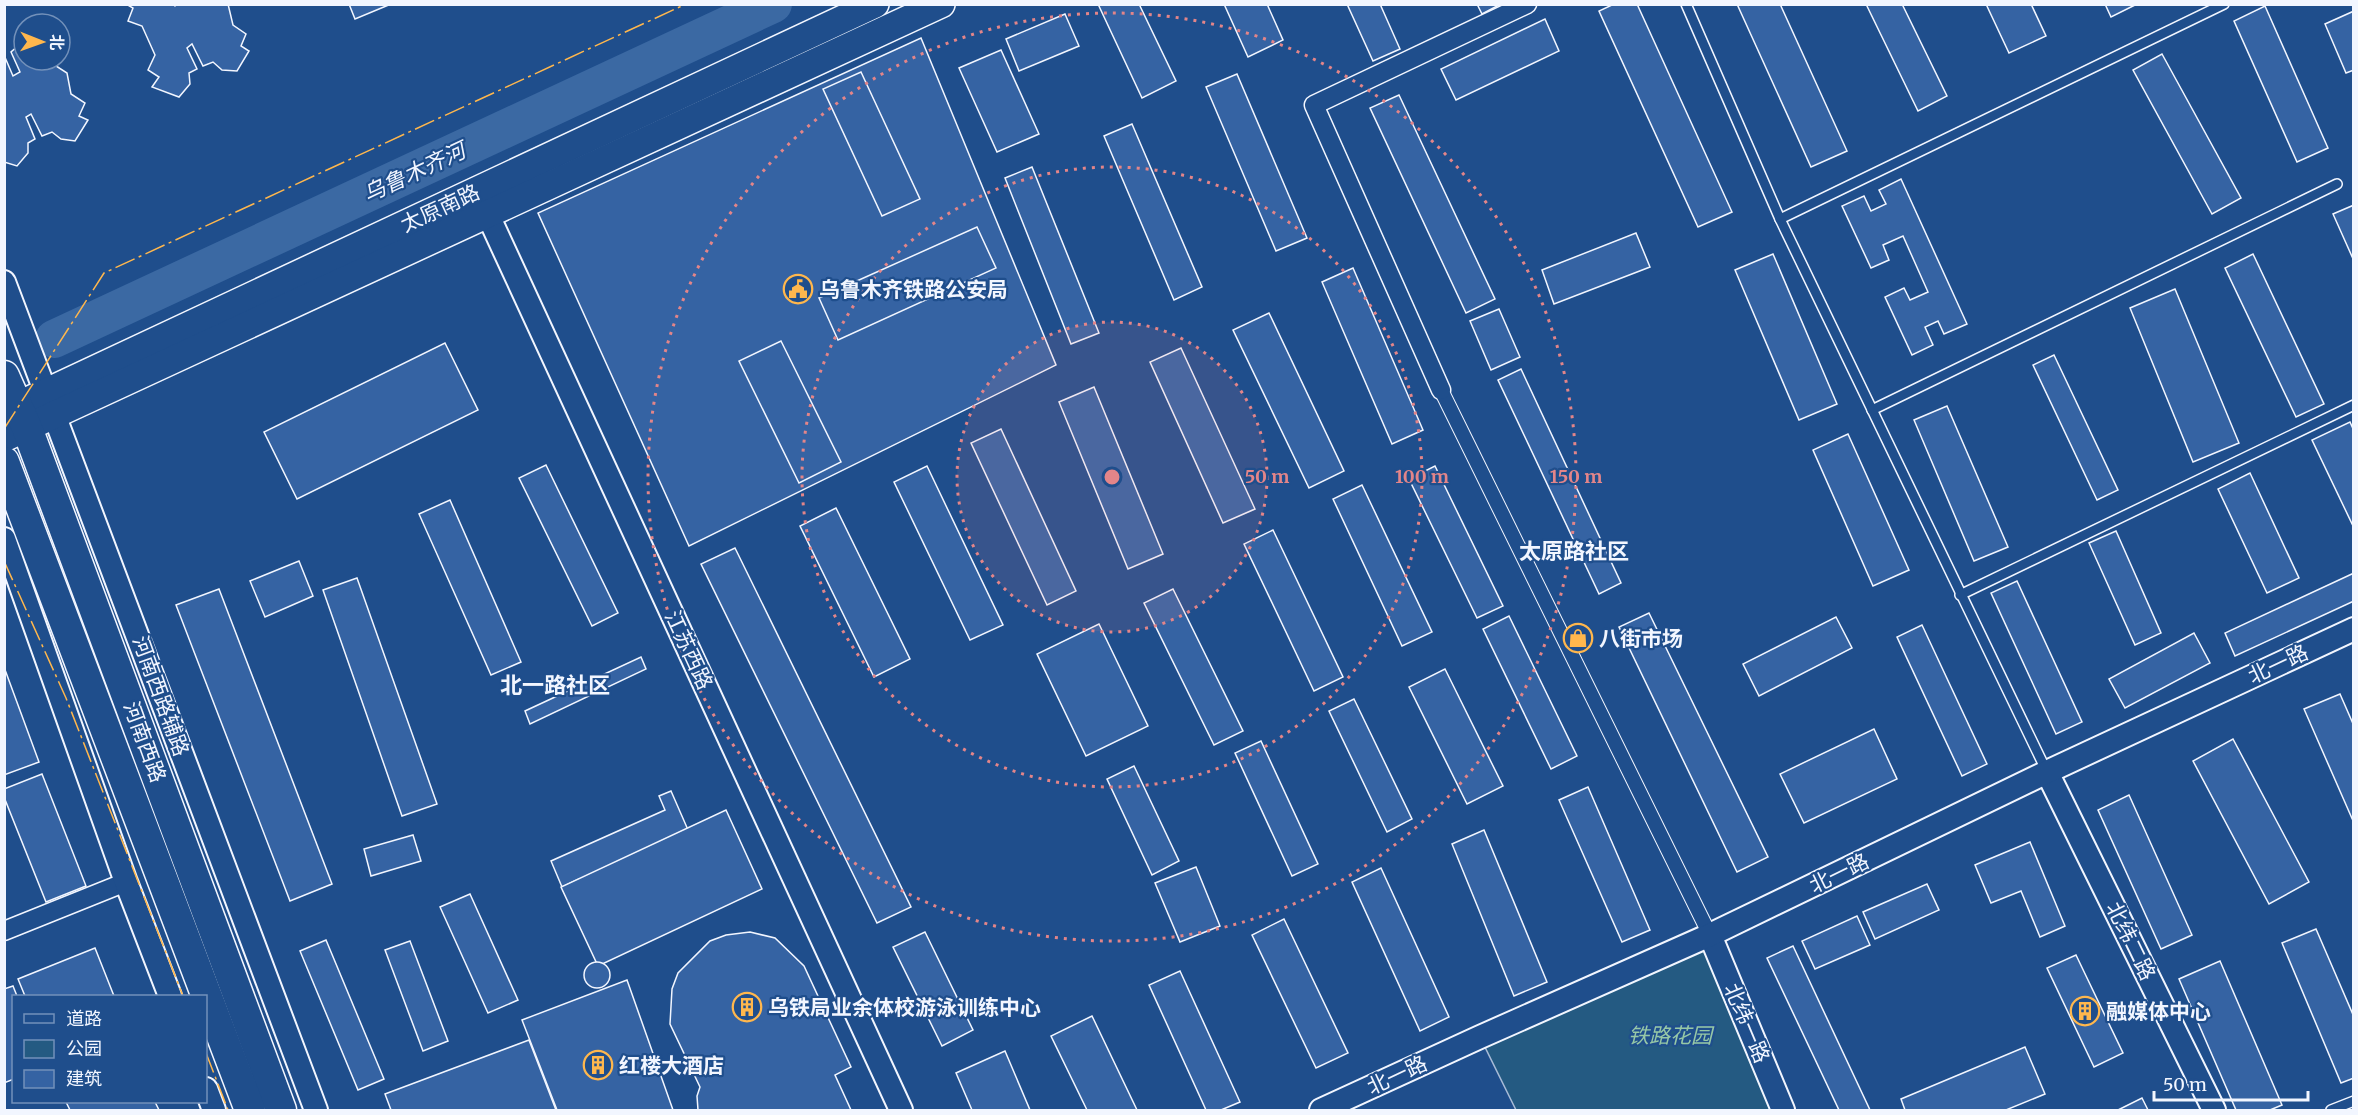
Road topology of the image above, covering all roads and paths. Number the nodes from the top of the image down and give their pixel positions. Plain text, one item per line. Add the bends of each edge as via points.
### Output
1 (875, 4) edge
2 (940, 4) edge
3 (1527, 4) edge
4 (1686, 4) edge
5 (2224, 4) edge
6 (2337, 184) dead end
7 (477, 190) junction
8 (488, 214) junction
9 (1780, 219) junction
10 (4, 282) edge
11 (4, 376) edge
12 (1441, 390) joint
13 (51, 404) junction
14 (2354, 405) edge
15 (1872, 410) junction
16 (13, 421) edge
17 (4, 462) edge
18 (4, 539) edge
19 (1960, 595) junction
20 (2354, 629) edge
21 (2047, 772) junction
22 (126, 882) junction
23 (4, 931) edge
24 (1710, 934) junction
25 (170, 995) edge
26 (206, 995) edge
27 (207, 997) edge
28 (207, 1092) edge
29 (2354, 1101) edge
30 (214, 1110) edge
31 (250, 1110) edge
32 (281, 1110) edge
33 (316, 1110) edge
34 (901, 1110) edge
35 (1321, 1110) edge
36 (1783, 1110) edge
37 (2214, 1110) edge
38 (2331, 1110) edge

1 - 7 main road, 太原南路
2 - 8 main road
3 - 12 street via 1314,105
4 - 9 lane
5 - 9 lane
6 - 15 lane
7 - 8 street, 江苏西路
7 - 13 main road, 太原南路
8 - 13 main road
8 - 34 street, 江苏西路
9 - 15 lane
10 - 13 street, 河南西路辅路
11 - 16 main road, 河南西路
12 - 24 street
13 - 16 main road
13 - 33 street, 河南西路辅路
14 - 19 lane
15 - 19 lane
16 - 32 main road, 河南西路
17 - 26 main road, 河南西路
18 - 22 street
19 - 21 lane
20 - 21 street, 北一路
21 - 24 street, 北一路
21 - 37 street, 北纬二路
22 - 23 street
22 - 25 street
24 - 35 street, 北一路
24 - 36 street, 北纬一路
27 - 31 main road, 河南西路
28 - 30 street
29 - 38 lane

